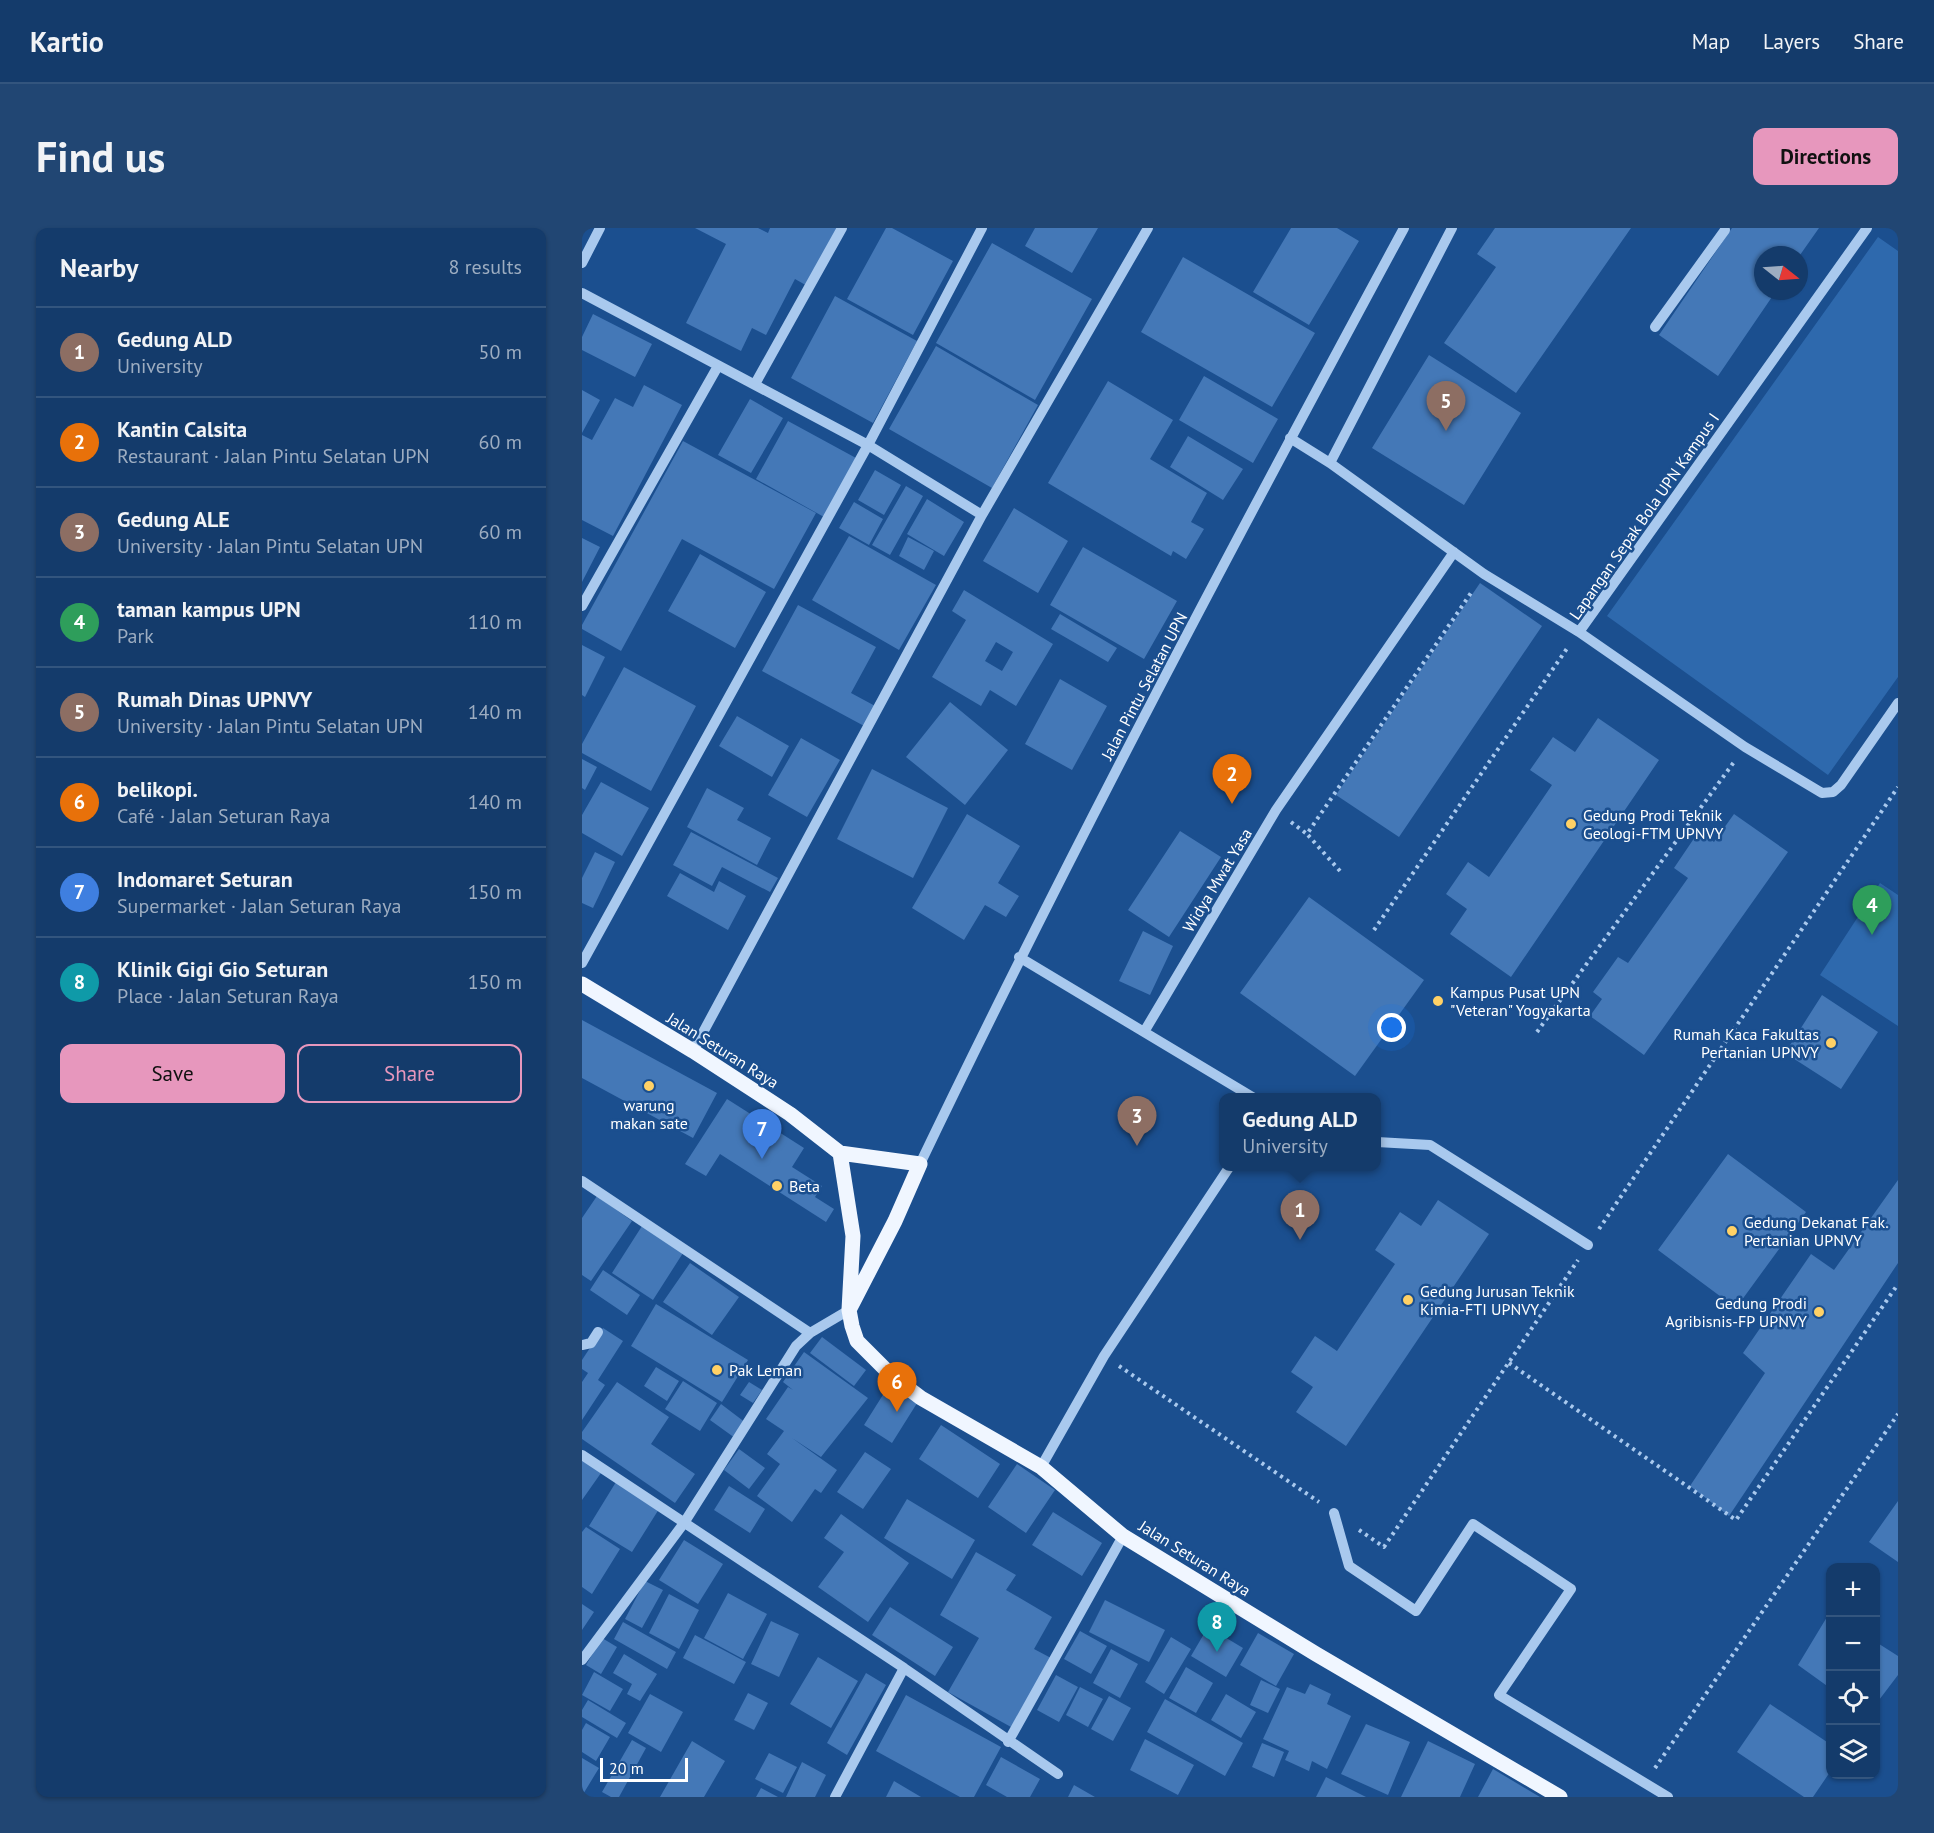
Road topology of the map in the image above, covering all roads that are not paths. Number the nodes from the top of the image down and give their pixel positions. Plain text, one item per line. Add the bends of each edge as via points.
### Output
1 (600, 228) edge
2 (842, 228) edge
3 (982, 228) edge
4 (1148, 228) edge
5 (1404, 228) edge
6 (1452, 228) edge
7 (1867, 228) edge
8 (1725, 229) edge
9 (582, 263) edge
10 (582, 293) edge
11 (1655, 327) dead end
12 (718, 366) junction
13 (755, 384) junction
14 (1290, 438) junction
15 (868, 445) junction
16 (1330, 463) junction
17 (982, 515) junction
18 (1454, 552) junction
19 (582, 606) edge
20 (1579, 632) junction
21 (1898, 703) edge
22 (1019, 957) junction
23 (582, 963) edge
24 (582, 984) edge
25 (1144, 1032) junction
26 (693, 1051) junction
27 (1246, 1093) edge
28 (1381, 1142) edge
29 (840, 1153) junction
30 (920, 1164) junction
31 (1227, 1171) edge
32 (582, 1181) edge
33 (1588, 1245) road end
34 (849, 1310) junction
35 (598, 1332) dead end
36 (810, 1333) junction
37 (582, 1345) edge
38 (582, 1455) edge
39 (1041, 1467) junction
40 (1334, 1513) road end
41 (684, 1523) junction
42 (1123, 1536) junction
43 (582, 1660) edge
44 (904, 1668) junction
45 (1008, 1742) junction
46 (1058, 1774) dead end
47 (835, 1797) edge
48 (1560, 1797) edge
49 (1668, 1797) edge

1 - 9 street
2 - 13 street
3 - 15 street
4 - 17 street
5 - 14 street, Jalan Pintu Selatan UPN
6 - 16 street
7 - 20 street, Lapangan Sepak Bola UPN Kampus I
8 - 11 street
10 - 12 street
12 - 13 street
12 - 19 street
13 - 15 street
14 - 16 street
14 - 22 street, Jalan Pintu Selatan UPN
15 - 17 street
15 - 23 street
16 - 18 street
17 - 26 street
18 - 20 street
18 - 25 street, Widya Mwat Yasa via 1276,810
20 - 21 street, Lapangan Sepak Bola UPN Kampus I via 1745,747 1822,793 1833,792
22 - 25 street
22 - 30 street, Jalan Pintu Selatan UPN
24 - 26 main road, Jalan Seturan Raya
25 - 27 street
26 - 29 main road, Jalan Seturan Raya via 790,1114
28 - 33 street via 1430,1145
29 - 30 main road
29 - 34 main road, Jalan Seturan Raya via 853,1236
30 - 34 main road
31 - 39 street via 1104,1356
32 - 36 street
34 - 36 street
34 - 39 main road, Jalan Seturan Raya via 857,1341 892,1376 921,1398
35 - 37 street via 591,1343
36 - 41 street via 796,1346
38 - 41 street
39 - 42 main road, Jalan Seturan Raya
40 - 49 street via 1349,1566 1416,1611 1473,1524 1571,1589 1499,1695
41 - 43 street
41 - 44 street
42 - 45 street
42 - 48 main road, Jalan Seturan Raya
44 - 45 street
44 - 47 street
45 - 46 street

